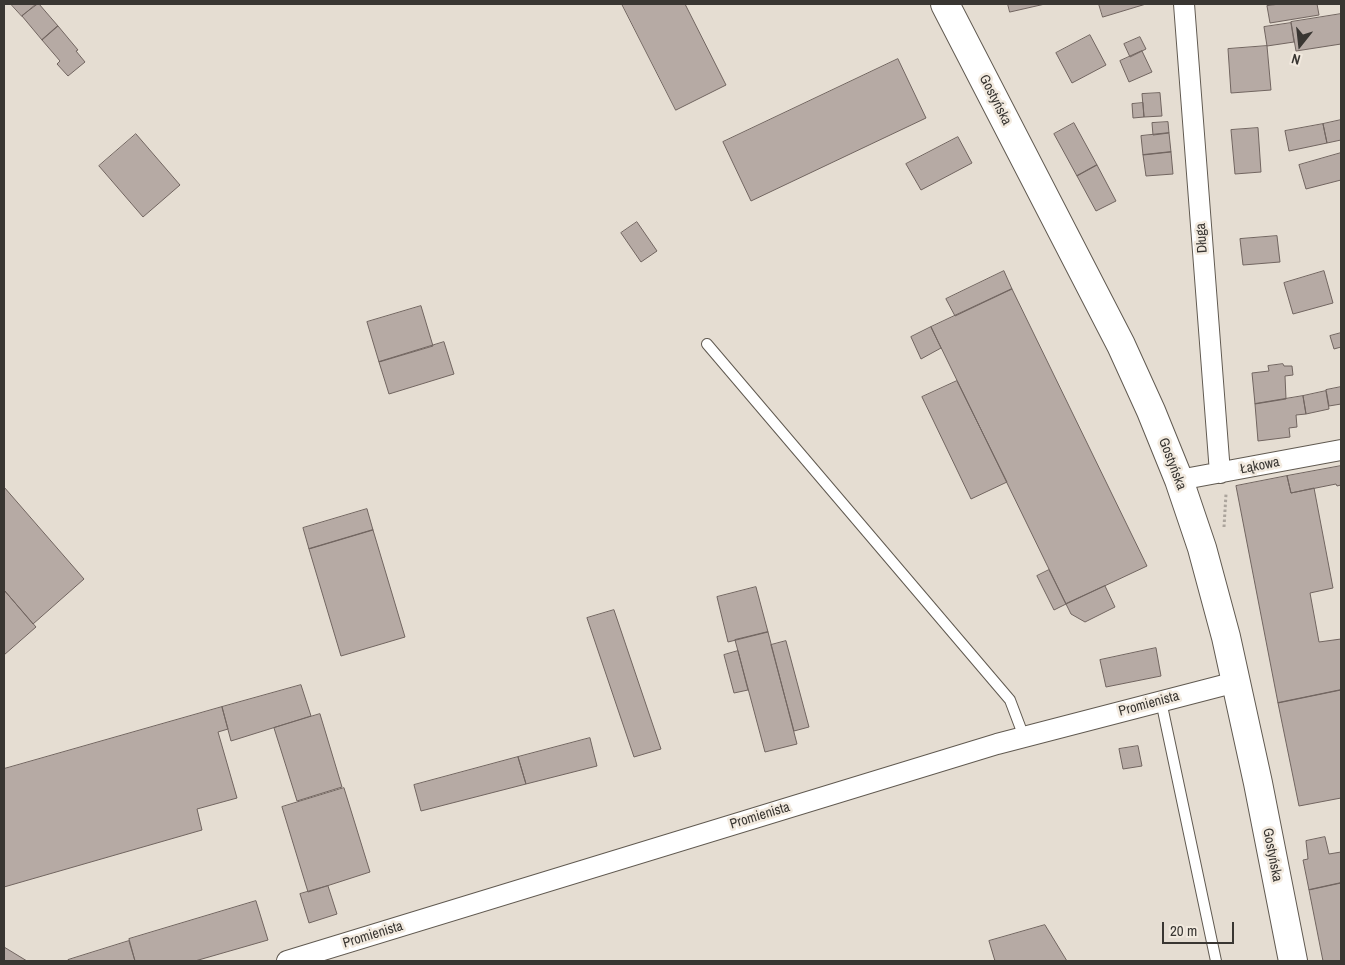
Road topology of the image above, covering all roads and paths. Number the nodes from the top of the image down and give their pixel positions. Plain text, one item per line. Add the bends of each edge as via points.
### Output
1 (945, 4) edge
2 (1184, 4) edge
3 (707, 344) dead end
4 (1341, 450) edge
5 (1220, 473) junction
6 (1179, 480) junction
7 (1236, 682) junction
8 (1161, 701) junction
9 (1024, 737) junction
10 (287, 961) edge
11 (1216, 961) edge
12 (1293, 961) edge

1 - 6 main road, Gostyńska via 1121,345
2 - 5 street, Długa
3 - 9 lane via 1010,700
4 - 5 street, Łąkowa
5 - 6 street, Łąkowa
6 - 7 main road, Gostyńska via 1213,586
7 - 8 street, Promienista
7 - 12 main road, Gostyńska
8 - 9 street, Promienista
8 - 11 lane
9 - 10 street, Promienista

